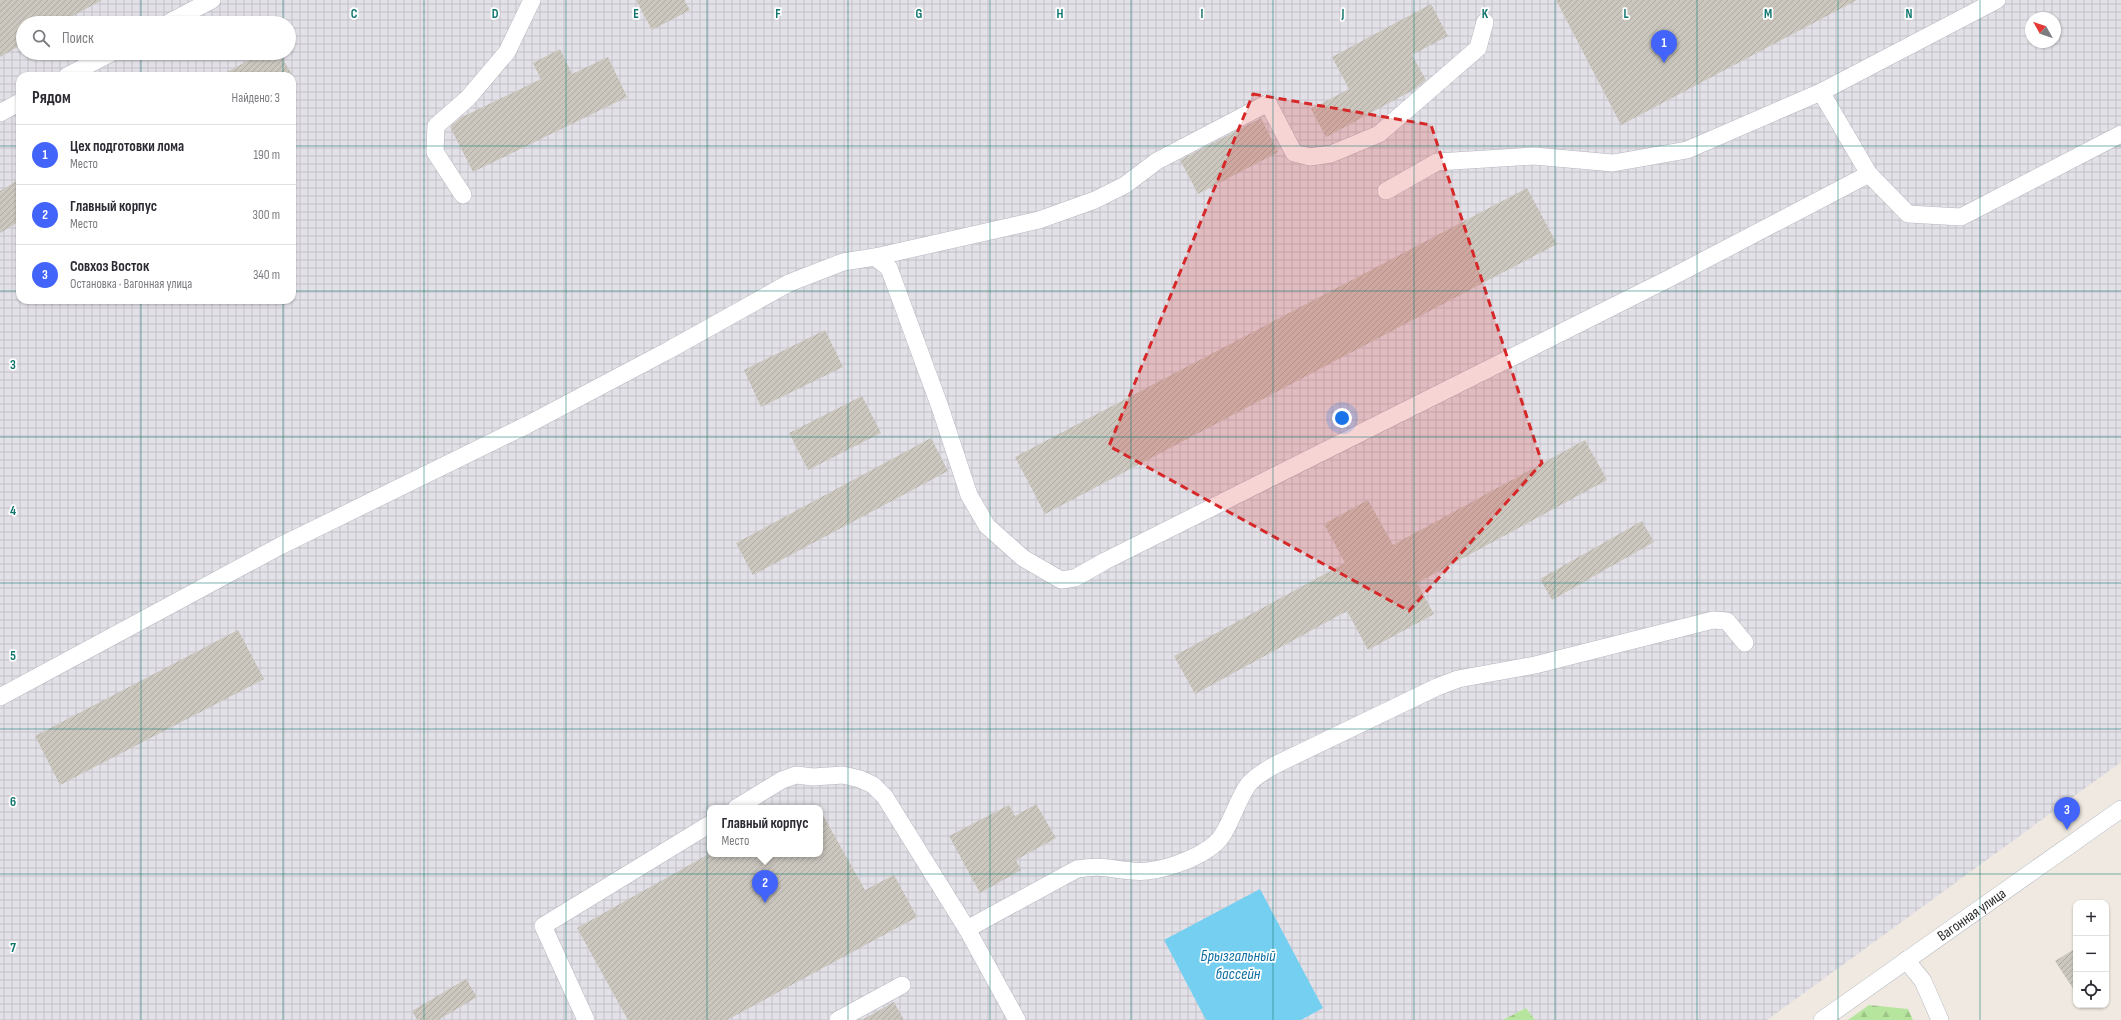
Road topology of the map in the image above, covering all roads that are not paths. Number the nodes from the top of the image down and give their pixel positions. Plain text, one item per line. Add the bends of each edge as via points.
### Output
1 (212, 0) edge
2 (532, 0) edge
3 (1997, 0) edge
4 (181, 16) edge
5 (1484, 22) dead end
6 (98, 60) edge
7 (75, 72) edge
8 (1821, 92) junction
9 (16, 104) edge
10 (0, 113) edge
11 (2121, 134) edge
12 (1869, 174) junction
13 (1386, 191) dead end
14 (463, 195) dead end
15 (875, 257) junction
16 (1744, 643) dead end
17 (0, 697) edge
18 (741, 805) edge
19 (2121, 810) edge
20 (707, 826) edge
21 (967, 929) junction
22 (1906, 960) junction
23 (902, 985) dead end
24 (586, 1020) edge
25 (838, 1020) edge
26 (1017, 1020) edge
27 (1822, 1020) edge
28 (1940, 1020) edge

1 - 4 street
2 - 14 street via 507,52 468,98 436,126 435,152
3 - 8 street
5 - 15 street via 1478,48 1378,134 1330,154 1310,157 1294,153 1268,103 1157,161 1125,185 1095,200 1039,220
6 - 7 street
8 - 12 street
8 - 13 street via 1687,150 1613,163 1534,156 1437,162
9 - 10 street
11 - 12 street via 1961,217 1908,214
12 - 15 street via 1076,578 1061,580 1023,558 988,526 969,495 889,268
15 - 17 street via 843,262 789,283 669,350 533,421 280,546
16 - 21 street via 1727,621 1713,620 1535,665 1458,679 1437,686 1262,773 1249,784 1218,841 1199,853 1174,865 1146,872 1096,866 1077,869
18 - 21 street via 782,780 796,775 813,778 844,776 860,779 873,786 885,797
19 - 22 street, Вагонная улица
20 - 24 street via 544,926
21 - 26 street
22 - 27 street, Вагонная улица
22 - 28 street via 1923,981
23 - 25 street

